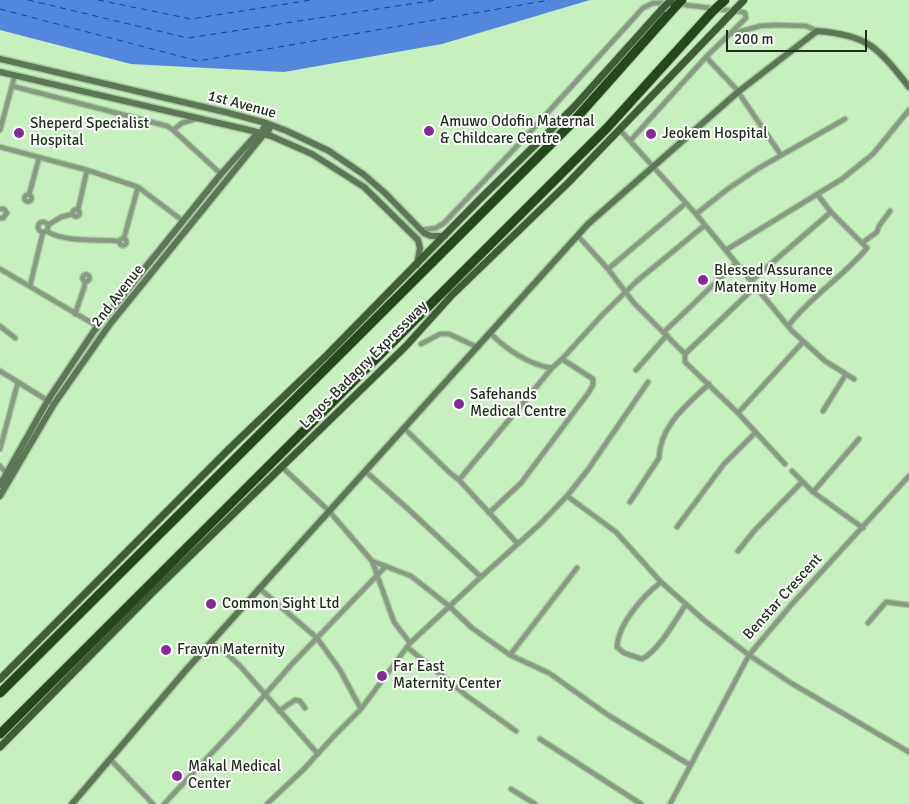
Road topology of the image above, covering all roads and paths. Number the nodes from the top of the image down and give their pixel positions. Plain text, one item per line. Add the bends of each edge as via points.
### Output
1 (682, 0) edge
2 (725, 0) edge
3 (744, 0) edge
4 (673, 4) edge
5 (817, 32) junction
6 (730, 34) junction
7 (706, 56) junction
8 (0, 59) edge
9 (0, 72) edge
10 (15, 75) junction
11 (12, 86) junction
12 (909, 87) edge
13 (739, 92) junction
14 (909, 110) edge
15 (201, 118) junction
16 (845, 119) dead end
17 (268, 124) junction
18 (240, 128) junction
19 (0, 130) edge
20 (173, 130) junction
21 (620, 130) junction
22 (264, 134) junction
23 (630, 141) junction
24 (249, 142) junction
25 (0, 147) edge
26 (781, 155) junction
27 (40, 158) junction
28 (653, 166) junction
29 (87, 170) junction
30 (221, 174) junction
31 (138, 187) junction
32 (817, 194) junction
33 (29, 195) dead end
34 (686, 203) junction
35 (0, 209) edge
36 (890, 211) dead end
37 (831, 212) junction
38 (696, 214) junction
39 (0, 218) edge
40 (182, 221) junction
41 (48, 225) junction
42 (705, 225) junction
43 (421, 230) junction
44 (45, 231) junction
45 (446, 236) junction
46 (578, 236) junction
47 (862, 243) junction
48 (726, 250) junction
49 (736, 263) junction
50 (417, 265) junction
51 (0, 269) edge
52 (608, 269) junction
53 (84, 281) dead end
54 (751, 281) junction
55 (30, 286) junction
56 (755, 287) junction
57 (626, 293) junction
58 (75, 314) junction
59 (0, 326) edge
60 (97, 326) junction
61 (788, 326) junction
62 (490, 333) junction
63 (665, 333) junction
64 (15, 338) dead end
65 (804, 342) junction
66 (421, 344) dead end
67 (477, 347) junction
68 (686, 354) junction
69 (562, 359) junction
70 (552, 368) junction
71 (636, 370) dead end
72 (0, 371) edge
73 (846, 374) junction
74 (854, 379) dead end
75 (18, 382) junction
76 (648, 382) dead end
77 (709, 384) junction
78 (51, 402) junction
79 (824, 411) dead end
80 (738, 413) junction
81 (405, 429) junction
82 (755, 433) junction
83 (859, 439) dead end
84 (0, 449) edge
85 (785, 464) dead end
86 (0, 466) edge
87 (282, 467) junction
88 (365, 471) junction
89 (792, 471) dead end
90 (6, 474) junction
91 (909, 476) edge
92 (459, 480) junction
93 (802, 482) junction
94 (0, 485) edge
95 (813, 492) junction
96 (0, 496) edge
97 (567, 496) junction
98 (630, 502) dead end
99 (329, 511) junction
100 (489, 513) junction
101 (677, 527) dead end
102 (863, 528) junction
103 (518, 544) junction
104 (738, 551) dead end
105 (372, 561) junction
106 (386, 566) junction
107 (577, 568) dead end
108 (376, 574) junction
109 (481, 577) junction
110 (661, 582) junction
111 (259, 588) junction
112 (686, 604) junction
113 (909, 605) edge
114 (449, 606) junction
115 (868, 623) dead end
116 (317, 638) junction
117 (210, 643) junction
118 (409, 645) junction
119 (510, 655) junction
120 (749, 655) junction
121 (0, 679) edge
122 (0, 693) edge
123 (265, 694) junction
124 (305, 708) dead end
125 (361, 710) junction
126 (279, 711) junction
127 (516, 731) dead end
128 (0, 734) edge
129 (540, 739) dead end
130 (0, 747) edge
131 (909, 752) edge
132 (318, 754) junction
133 (110, 759) junction
134 (690, 766) junction
135 (511, 789) dead end
136 (72, 804) edge
137 (153, 804) edge
138 (164, 804) edge
139 (267, 804) edge
140 (534, 804) edge
141 (641, 804) edge
142 (670, 804) edge

1 - 4 highway, Lagos-Badagry Expressway, bridge
2 - 128 highway, Lagos-Badagry Expressway, bridge via 607,128
3 - 21 main road, Lagos-Badagry Expressway, bridge
4 - 45 main road, Lagos-Badagry Expressway, bridge via 662,8 573,108
4 - 122 highway, Lagos-Badagry Expressway via 571,124
5 - 6 street via 806,26 776,25
5 - 12 main road via 847,35 869,44 884,56
5 - 13 main road
6 - 7 street
6 - 43 street via 744,20 744,12 662,2 646,6 444,223
7 - 13 street
7 - 23 street
8 - 17 main road, 1st Avenue
9 - 10 main road, 1st Avenue
10 - 11 street
10 - 15 main road, 1st Avenue
11 - 19 street
11 - 20 street
13 - 26 street
13 - 28 main road
14 - 32 street via 873,154
15 - 18 main road, 1st Avenue
15 - 20 street via 182,123
16 - 26 street
17 - 22 main road, 2nd Avenue
17 - 43 main road, 1st Avenue via 344,160 378,187
18 - 22 main road, 1st Avenue
18 - 24 main road via 250,137
20 - 30 street
21 - 23 street
21 - 87 main road, Lagos-Badagry Expressway
22 - 24 main road, 2nd Avenue via 256,135
22 - 50 main road, 1st Avenue via 320,158 370,193 418,240
22 - 78 main road, 2nd Avenue via 126,303
23 - 28 street
24 - 30 main road, 2nd Avenue
25 - 27 street
26 - 38 street via 729,188
27 - 29 street
27 - 33 street
28 - 34 street
28 - 46 main road
29 - 31 street
29 - 41 street via 78,210
30 - 40 main road, 2nd Avenue
31 - 40 street
31 - 44 street via 122,240 80,240
32 - 37 street
32 - 48 street
34 - 38 street
34 - 52 street
35 - 39 street via 6,213
36 - 47 street via 877,232
37 - 47 street
37 - 54 street
38 - 42 street
40 - 60 main road, 2nd Avenue
41 - 44 street
41 - 44 street via 39,224 40,231
42 - 48 street
42 - 57 street
43 - 45 main road via 431,236
44 - 55 street
45 - 50 main road, Lagos-Badagry Expressway
46 - 52 street
46 - 62 main road
47 - 61 street via 865,250 805,305
48 - 49 street
49 - 54 street
49 - 63 street
50 - 121 main road, Lagos-Badagry Expressway
51 - 55 street
52 - 57 street
53 - 58 street
54 - 56 street
55 - 58 street
56 - 61 street
56 - 68 street
57 - 63 street
57 - 69 street
58 - 60 street
59 - 64 street
60 - 78 main road, 2nd Avenue
61 - 65 street
62 - 67 main road
62 - 70 street via 503,346 522,357
63 - 68 street
63 - 71 street
65 - 73 street
65 - 80 street
66 - 67 street via 440,334 448,334
67 - 81 main road
68 - 77 street via 685,362
69 - 70 street
69 - 100 street via 592,379 593,385 521,483
70 - 92 street
72 - 75 street
73 - 74 street
73 - 79 street
75 - 78 street
75 - 84 street
76 - 97 street
77 - 80 street
77 - 98 street via 670,424 659,458
78 - 90 main road, 2nd Avenue
78 - 96 main road, 2nd Avenue
80 - 82 street
81 - 88 main road
81 - 92 street
82 - 85 street
82 - 101 street via 719,470
83 - 95 street
86 - 90 street
87 - 99 street
87 - 130 main road, Lagos-Badagry Expressway
88 - 99 main road
88 - 109 street
89 - 93 street
90 - 94 main road, 2nd Avenue
91 - 102 street, Benstar Crescent
92 - 100 street
93 - 95 street
93 - 104 street
95 - 102 street
97 - 103 street
97 - 110 street via 616,532
99 - 105 street
99 - 111 main road
100 - 103 street
102 - 120 street, Benstar Crescent
103 - 109 street
105 - 106 street
105 - 108 street
106 - 108 street
106 - 114 street via 411,576
107 - 119 street
108 - 116 street
108 - 118 street via 394,622
109 - 114 street
110 - 112 street
110 - 112 street via 629,616 617,647 642,659 653,650
111 - 116 street
111 - 117 main road
112 - 120 street
113 - 115 street via 886,602
114 - 118 street
114 - 119 street via 472,628
116 - 123 street
116 - 125 street via 340,670
117 - 123 street via 226,653
117 - 133 main road
118 - 125 street
118 - 127 street via 467,696
119 - 134 street via 548,674
120 - 131 street
120 - 134 street, Benstar Crescent
123 - 126 street
123 - 138 street
124 - 126 street via 295,700
125 - 132 street
126 - 132 street
129 - 141 street
132 - 139 street
133 - 136 main road
133 - 137 street
134 - 142 street, Benstar Crescent
135 - 140 street

